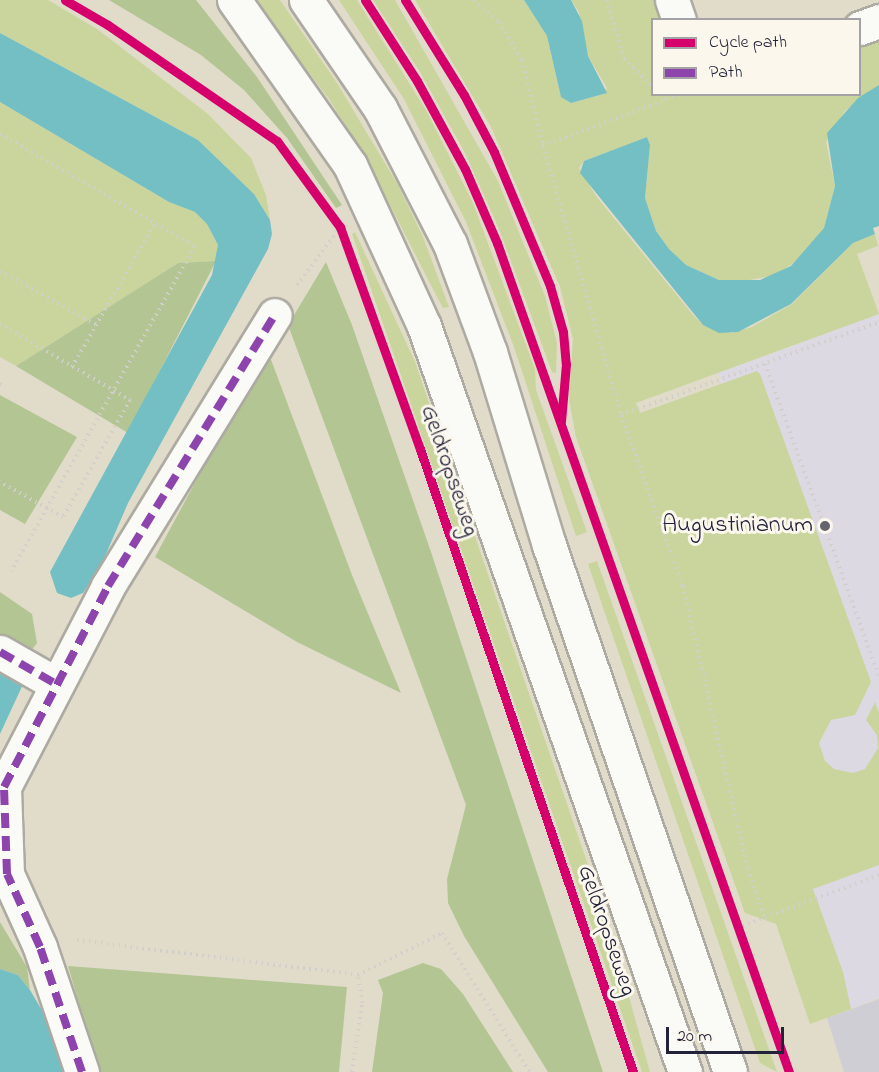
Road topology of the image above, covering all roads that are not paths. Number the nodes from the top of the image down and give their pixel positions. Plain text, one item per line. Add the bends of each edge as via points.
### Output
1 (234, 0) edge
2 (306, 0) edge
3 (672, 0) edge
4 (678, 18) edge
5 (879, 21) edge
6 (861, 28) edge
7 (275, 315) road end
8 (0, 652) edge
9 (56, 684) junction
10 (82, 1072) edge
11 (685, 1072) edge
12 (730, 1072) edge

1 - 11 main road, Geldropseweg via 350,165 424,326
2 - 12 main road via 380,108 450,244 490,352 549,545
3 - 4 main road
5 - 6 main road
7 - 9 main road via 108,586
8 - 9 main road
9 - 10 main road via 4,787 7,873 34,935

